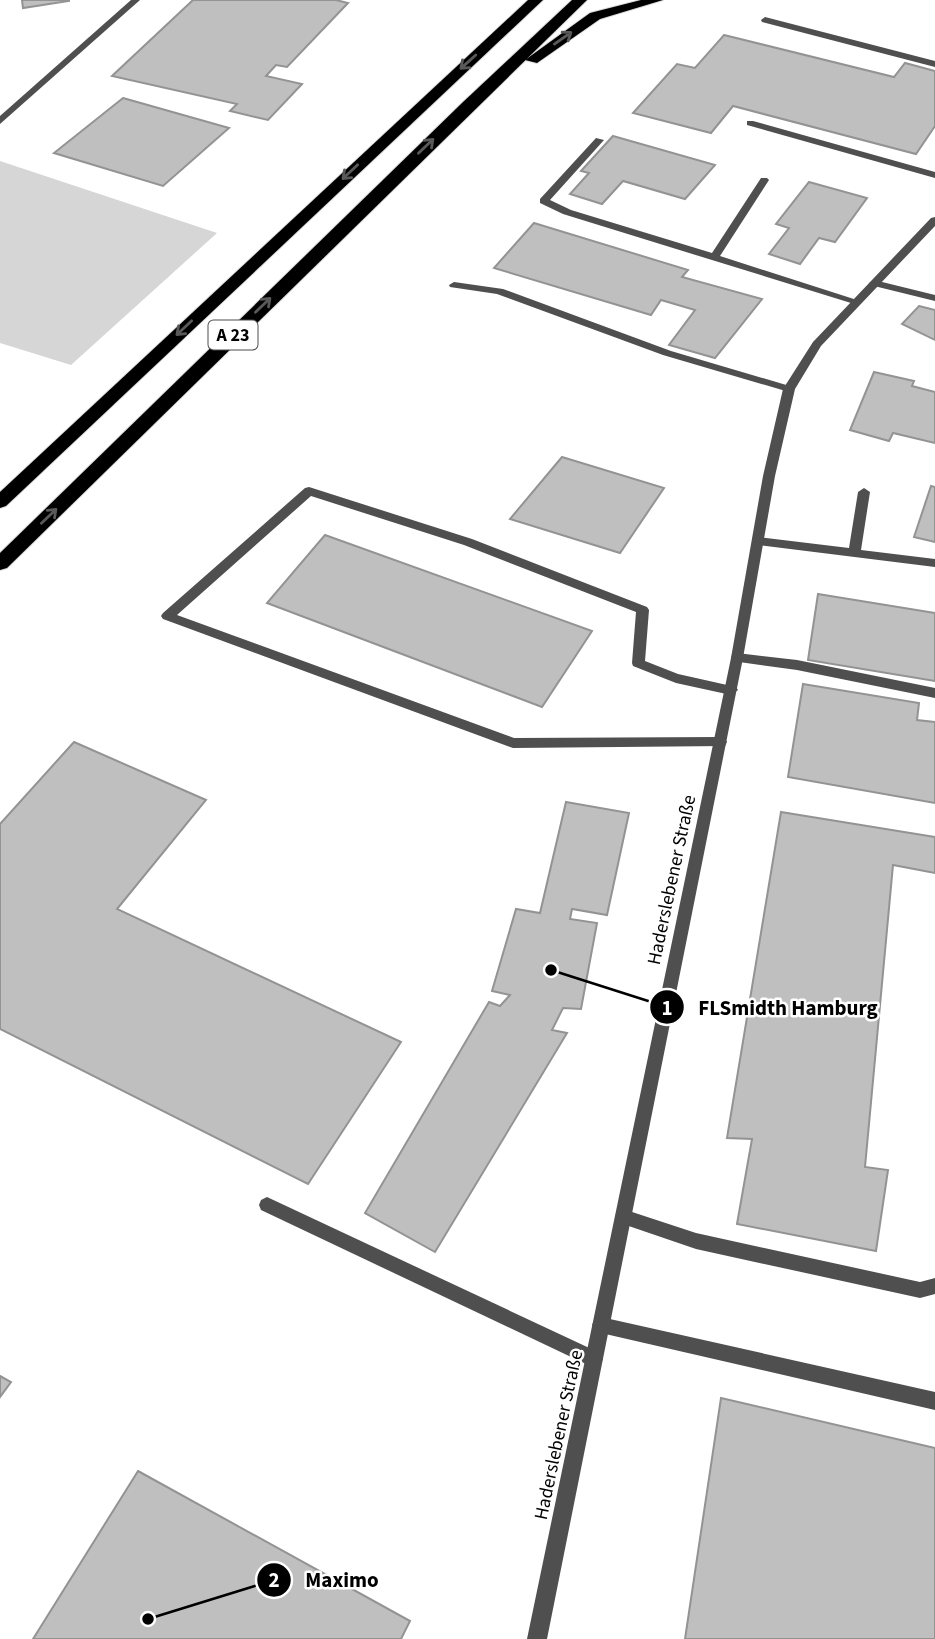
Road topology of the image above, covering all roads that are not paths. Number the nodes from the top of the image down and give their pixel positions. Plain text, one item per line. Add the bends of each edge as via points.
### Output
1 (136, 0) edge
2 (536, 0) edge
3 (580, 0) edge
4 (656, 0) edge
5 (765, 20) dead end
6 (935, 64) edge
7 (467, 106) junction
8 (0, 121) edge
9 (750, 123) dead end
10 (599, 140) dead end
11 (935, 175) edge
12 (764, 180) dead end
13 (935, 219) edge
14 (714, 258) junction
15 (874, 283) junction
16 (454, 285) dead end
17 (935, 298) edge
18 (855, 301) junction
19 (789, 389) junction
20 (864, 492) dead end
21 (0, 502) edge
22 (758, 541) junction
23 (854, 553) junction
24 (935, 563) edge
25 (0, 564) edge
26 (737, 658) junction
27 (731, 690) junction
28 (935, 692) edge
29 (720, 742) junction
30 (267, 1205) dead end
31 (623, 1217) junction
32 (935, 1286) edge
33 (601, 1325) junction
34 (594, 1359) junction
35 (935, 1401) edge
36 (537, 1639) edge

1 - 8 street
2 -> 21 highway, A 23
3 - 7 highway, A 23
7 -> 4 highway via 595,16
5 - 6 street
25 -> 7 highway, A 23
9 - 11 street
10 - 14 street via 544,201
12 - 14 street
13 - 15 street, Haderslebener Straße
14 - 18 street
15 - 17 street
15 - 18 street, Haderslebener Straße
16 - 19 street via 499,291 667,353
18 - 19 street, Haderslebener Straße via 817,344
19 - 22 street, Haderslebener Straße
20 - 23 street
22 - 23 street
22 - 26 street, Haderslebener Straße
23 - 24 street
26 - 27 street, Haderslebener Straße
26 - 28 street
27 - 29 street, Haderslebener Straße
27 - 29 street via 676,678 638,663 643,610 468,542 309,491 167,616 513,743
29 - 31 street, Haderslebener Straße
30 - 34 street
31 - 32 street via 709,1244 920,1290
31 - 33 street, Haderslebener Straße
33 - 34 street, Haderslebener Straße
33 - 35 street
34 - 36 street, Haderslebener Straße

